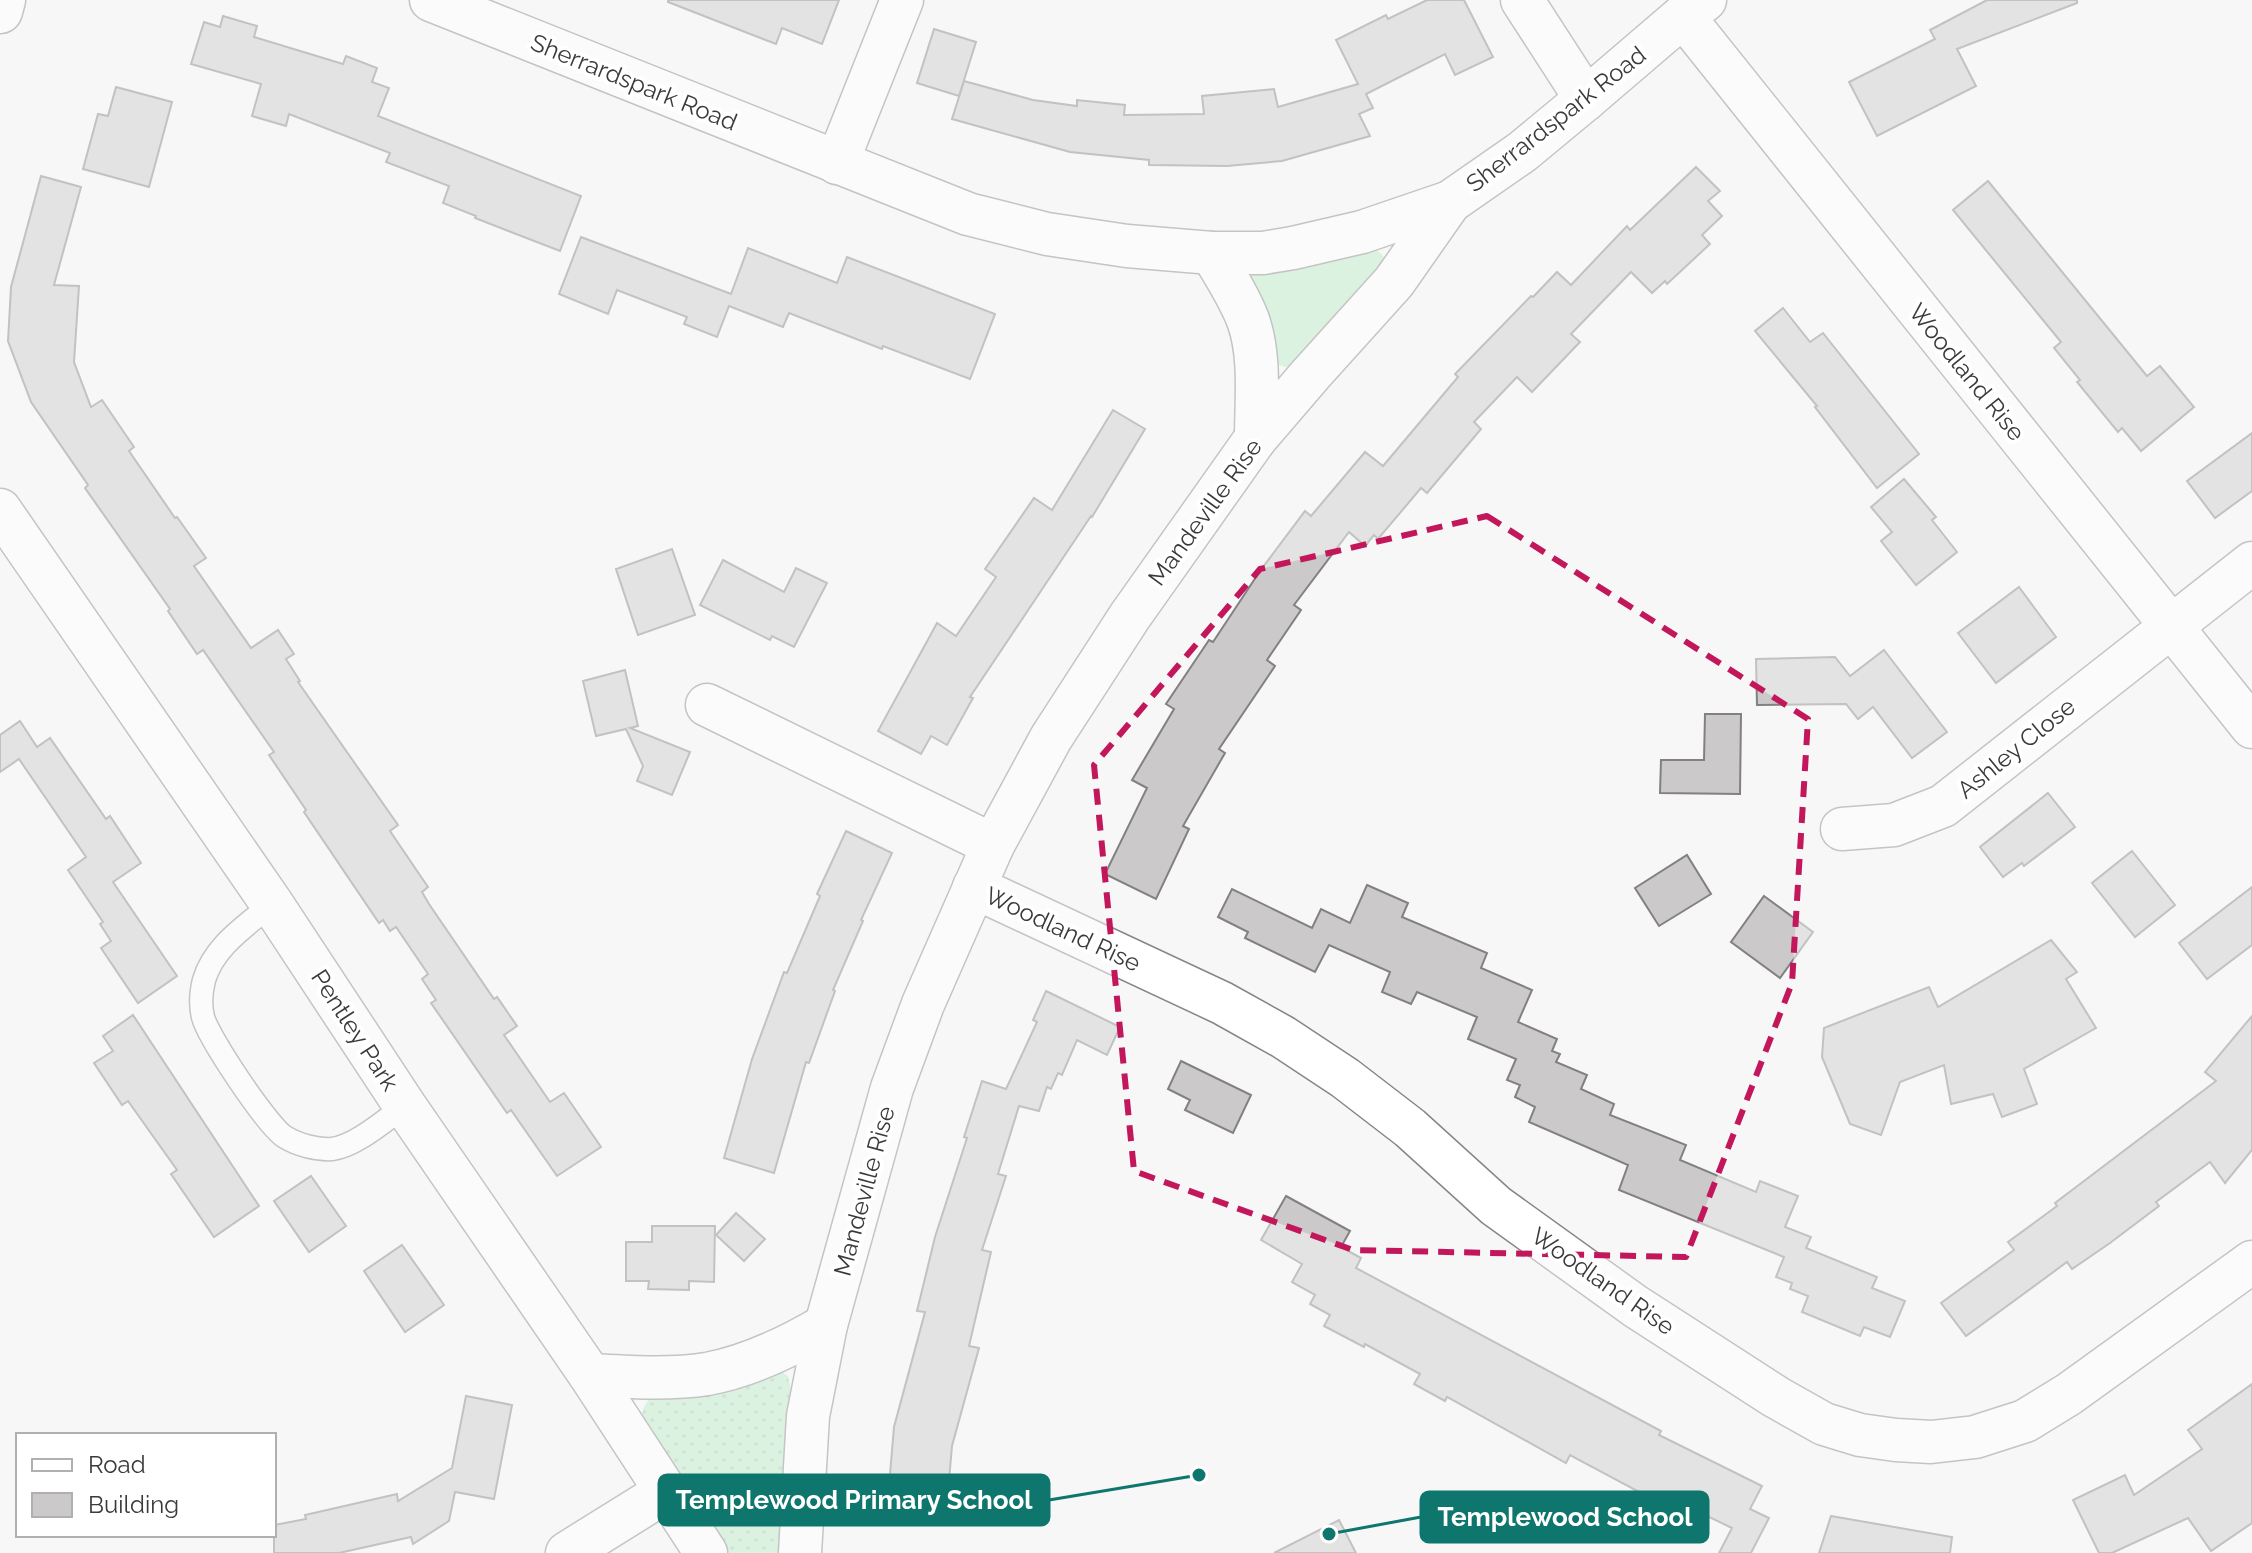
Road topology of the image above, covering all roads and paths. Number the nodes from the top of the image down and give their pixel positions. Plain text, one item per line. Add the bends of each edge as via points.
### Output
1 (3, 0) edge
2 (902, 0) edge
3 (1522, 0) edge
4 (446, 3) edge
5 (1694, 8) edge
6 (0, 11) edge
7 (1586, 99) junction
8 (837, 163) junction
9 (1450, 202) junction
10 (1212, 253) junction
11 (1256, 438) junction
12 (0, 510) edge
13 (2252, 563) edge
14 (2171, 625) junction
15 (707, 705) dead end
16 (2252, 727) edge
17 (1842, 829) dead end
18 (993, 845) junction
19 (974, 887) junction
20 (272, 904) junction
21 (405, 1106) junction
22 (2252, 1262) edge
23 (826, 1325) junction
24 (590, 1375) junction
25 (665, 1492) junction
26 (567, 1553) edge
27 (706, 1553) edge
28 (800, 1553) edge

1 - 6 street
2 - 8 street
3 - 7 street
4 - 8 street, Sherrardspark Road
5 - 7 street, Sherrardspark Road
5 - 14 street, Woodland Rise
7 - 9 street, Sherrardspark Road
8 - 10 street, Sherrardspark Road via 968,214 1047,234
9 - 10 street, Sherrardspark Road via 1326,241 1263,253
9 - 11 street, Mandeville Rise via 1394,282
10 - 11 street via 1253,339
11 - 18 street, Mandeville Rise via 1130,616 1059,726
12 - 20 street, Pentley Park
13 - 14 street, Ashley Close
14 - 16 street, Woodland Rise
14 - 17 street, Ashley Close via 1943,806 1894,825
15 - 18 street
18 - 19 street, Mandeville Rise
19 - 22 street, Woodland Rise via 1283,1037 1345,1078 1496,1206 1635,1306 1776,1397 1824,1424 1860,1435 1931,1442 1975,1437 2025,1421
19 - 23 street, Mandeville Rise via 892,1088
20 - 21 street, Pentley Park
20 - 21 lane via 211,963 201,999 213,1039 270,1124 308,1147 348,1145
21 - 24 street, Pentley Park
23 - 24 street via 750,1363 706,1374
23 - 28 street, Mandeville Rise via 808,1416
24 - 25 street, Pentley Park
25 - 26 street
25 - 27 street, Pentley Park

